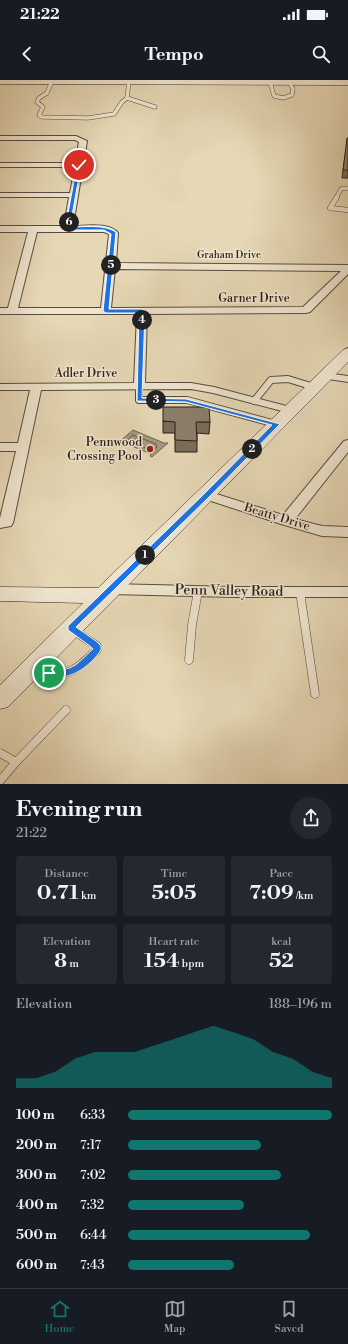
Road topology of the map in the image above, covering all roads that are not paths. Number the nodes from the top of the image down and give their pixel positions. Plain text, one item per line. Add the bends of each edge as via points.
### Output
1 (0, 80) edge
2 (52, 81) edge
3 (129, 81) junction
4 (270, 82) junction
5 (289, 82) junction
6 (348, 82) edge
7 (127, 98) junction
8 (155, 107) dead end
9 (0, 138) edge
10 (0, 165) edge
11 (79, 165) junction
12 (348, 188) edge
13 (0, 195) edge
14 (74, 195) junction
15 (348, 210) edge
16 (0, 229) edge
17 (33, 229) junction
18 (68, 229) junction
19 (110, 266) junction
20 (348, 268) edge
21 (0, 311) edge
22 (12, 311) junction
23 (106, 311) junction
24 (142, 311) junction
25 (348, 353) edge
26 (348, 379) edge
27 (320, 381) junction
28 (36, 386) junction
29 (139, 386) junction
30 (0, 387) edge
31 (254, 401) junction
32 (290, 410) junction
33 (276, 424) junction
34 (348, 444) edge
35 (0, 447) edge
36 (23, 447) junction
37 (207, 495) junction
38 (286, 521) junction
39 (3, 523) edge
40 (348, 532) edge
41 (198, 591) junction
42 (106, 592) junction
43 (300, 592) junction
44 (348, 592) edge
45 (0, 594) edge
46 (71, 628) junction
47 (189, 660) dead end
48 (33, 666) junction
49 (315, 694) dead end
50 (0, 700) edge
51 (66, 710) dead end
52 (0, 753) edge
53 (16, 762) junction
54 (0, 781) edge

1 - 2 main road
2 - 3 main road
2 - 7 lane via 47,93 36,102 43,107 39,115 42,117 107,116 114,114
3 - 4 main road
3 - 7 lane
4 - 5 main road
4 - 5 lane via 274,96 280,98 292,95 293,89
5 - 6 main road
7 - 8 lane
9 - 11 street via 80,139 83,141
10 - 11 street
11 - 14 street
12 - 15 lane via 341,189 330,208
13 - 14 street
14 - 18 street
16 - 17 street
17 - 18 street
17 - 22 street
18 - 19 street via 112,231 114,234
19 - 20 street, Graham Drive
19 - 23 street
20 - 24 street, Garner Drive via 306,310
21 - 22 street, Garner Drive
22 - 23 street, Garner Drive
23 - 24 street, Garner Drive
24 - 29 street
25 - 27 main road
26 - 27 street
27 - 31 lane via 271,380
27 - 32 main road
28 - 29 street, Adler Drive
28 - 30 street, Adler Drive
28 - 36 street
29 - 31 street, Adler Drive via 201,387
29 - 33 lane via 139,400 186,400
31 - 32 street, Adler Drive
32 - 33 main road
33 - 37 main road
34 - 38 street
35 - 36 street
36 - 39 street
37 - 38 street, Beatty Drive
37 - 42 main road
38 - 40 street, Beatty Drive via 322,531
41 - 42 street, Penn Valley Road
41 - 43 street, Penn Valley Road
41 - 47 lane
42 - 45 main road, Penn Valley Road
42 - 46 main road
43 - 44 street, Penn Valley Road
43 - 49 lane
46 - 48 main road
46 - 48 lane via 97,646 97,650 75,670 64,675 49,673
48 - 50 main road
51 - 53 lane
52 - 53 lane
53 - 54 lane

